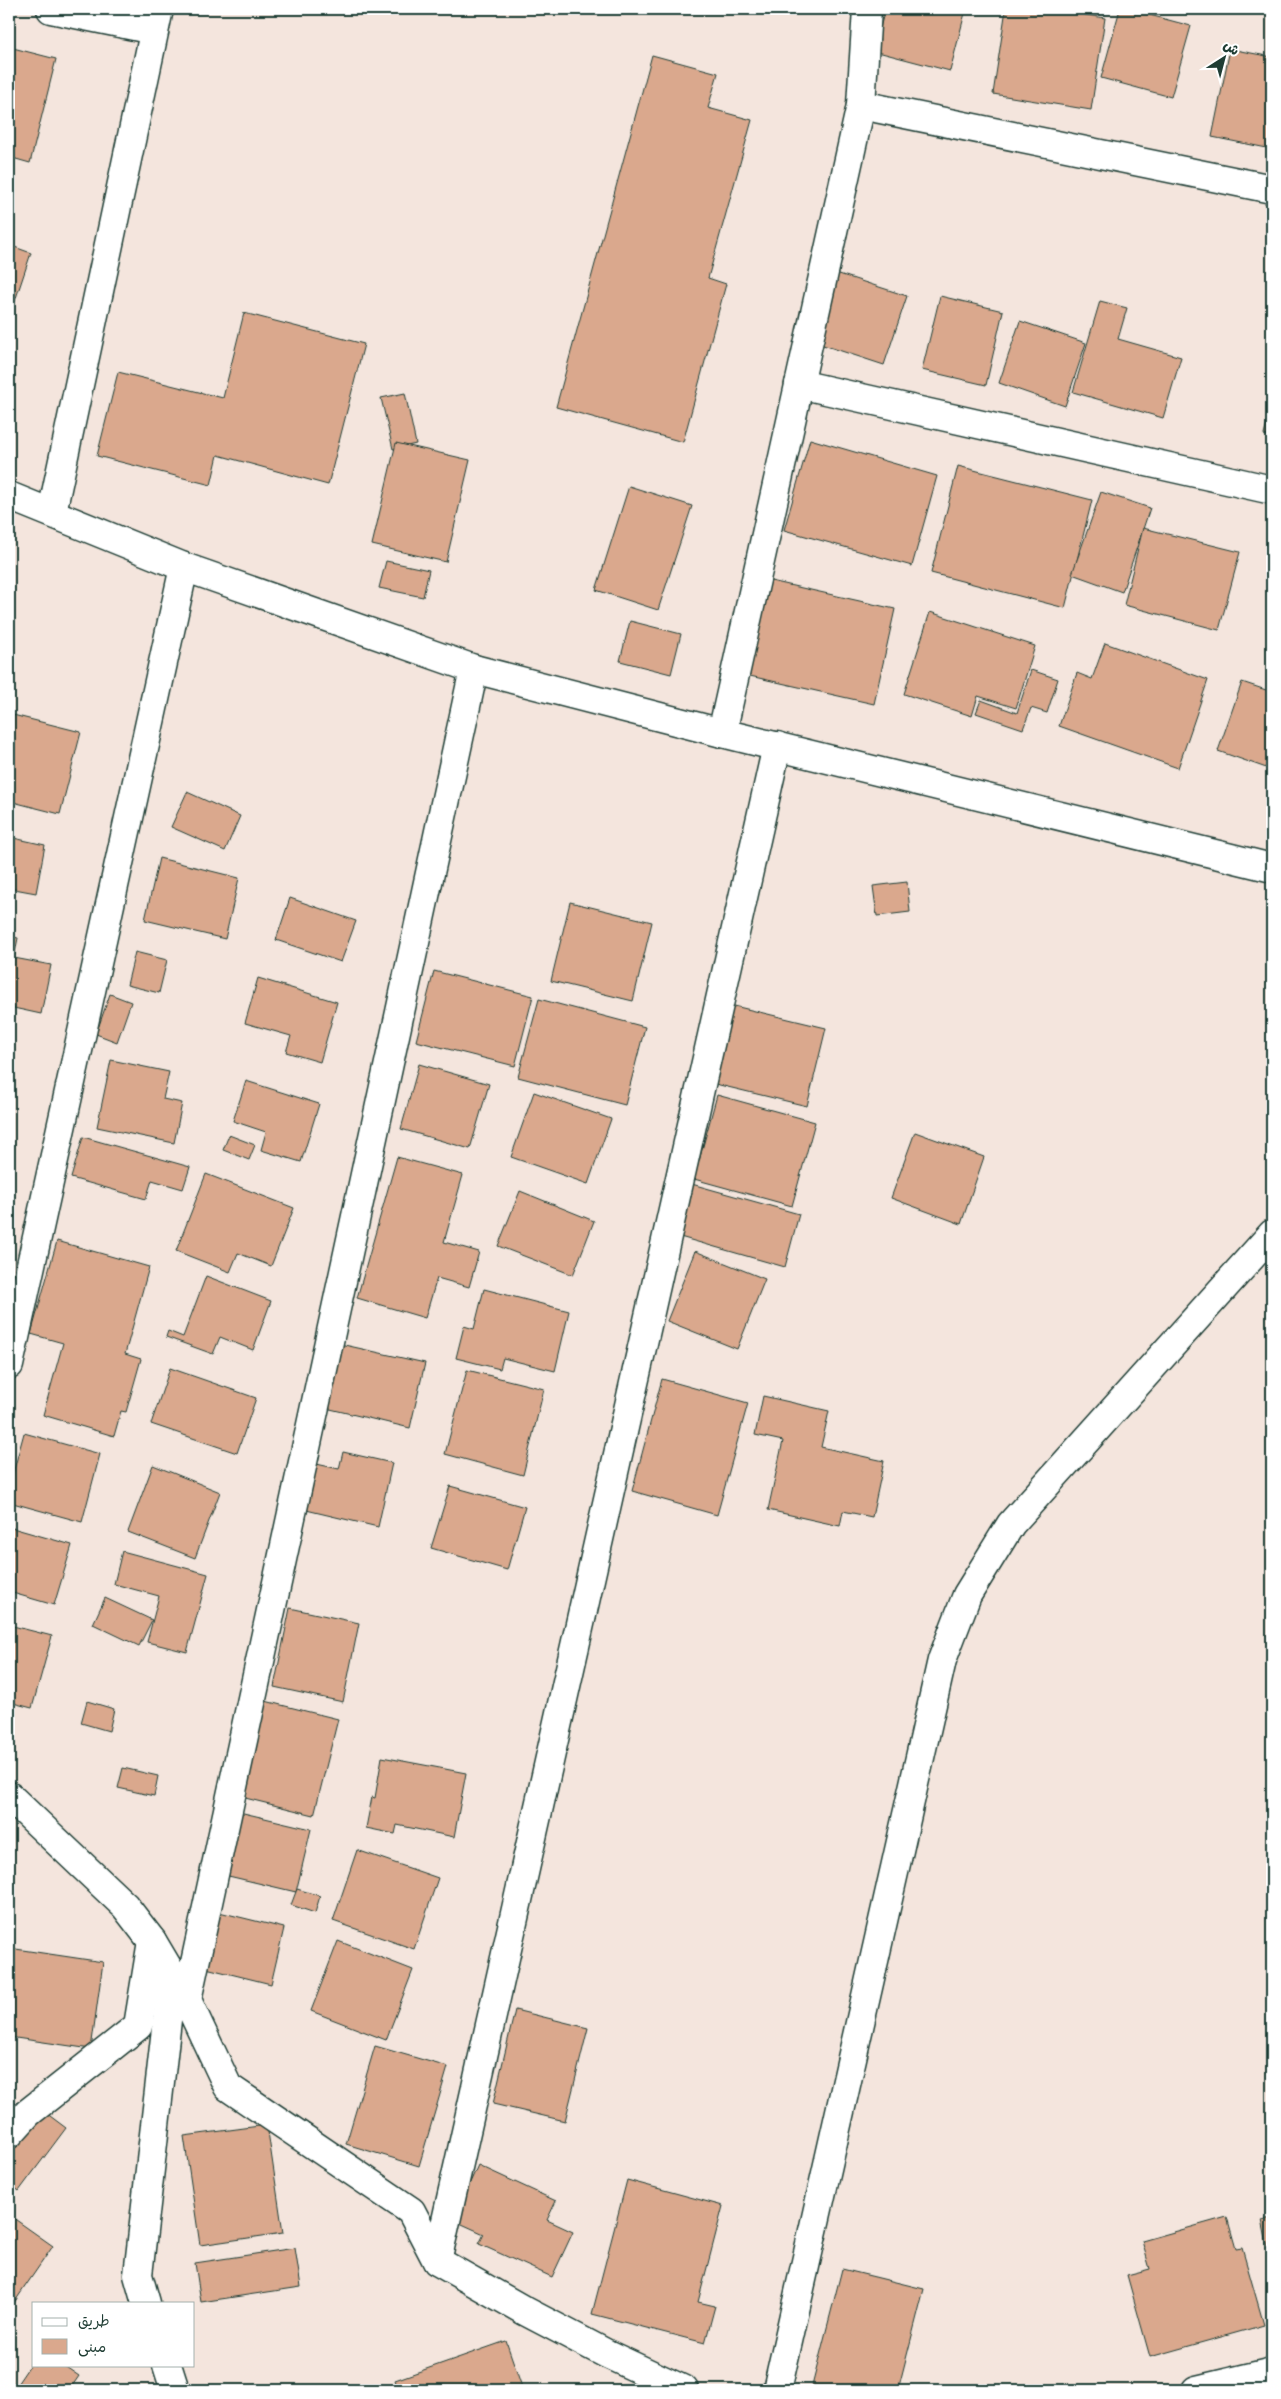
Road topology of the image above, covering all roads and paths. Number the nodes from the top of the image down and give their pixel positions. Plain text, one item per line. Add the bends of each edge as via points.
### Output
1 (51, 9) edge
2 (868, 9) edge
3 (156, 20) edge
4 (862, 105) junction
5 (1272, 189) edge
6 (799, 384) junction
7 (1272, 490) edge
8 (9, 496) edge
9 (52, 512) junction
10 (184, 567) junction
11 (474, 669) junction
12 (722, 733) junction
13 (777, 746) junction
14 (1272, 868) edge
15 (1272, 1234) edge
16 (9, 1365) edge
17 (9, 1796) edge
18 (152, 1941) junction
19 (172, 1976) junction
20 (187, 2000) junction
21 (9, 2134) edge
22 (437, 2261) junction
23 (146, 2302) edge
24 (166, 2366) edge
25 (1272, 2372) edge
26 (175, 2390) edge
27 (684, 2390) edge
28 (777, 2390) edge
29 (1196, 2390) edge

1 - 3 street
2 - 4 street
3 - 9 street
4 - 5 street
4 - 6 street
6 - 7 street
6 - 12 street
8 - 9 street
9 - 10 street
10 - 11 street
10 - 16 street
11 - 12 street
11 - 20 street
12 - 13 street
13 - 14 street
13 - 22 street
15 - 28 street via 1011,1524 967,1595 942,1660
17 - 18 street via 125,1906
18 - 19 street
18 - 21 street via 138,2026 28,2113
19 - 20 street
19 - 23 street via 138,2275
20 - 22 street via 228,2087 411,2211
22 - 27 street via 525,2311
24 - 26 street
25 - 29 street

